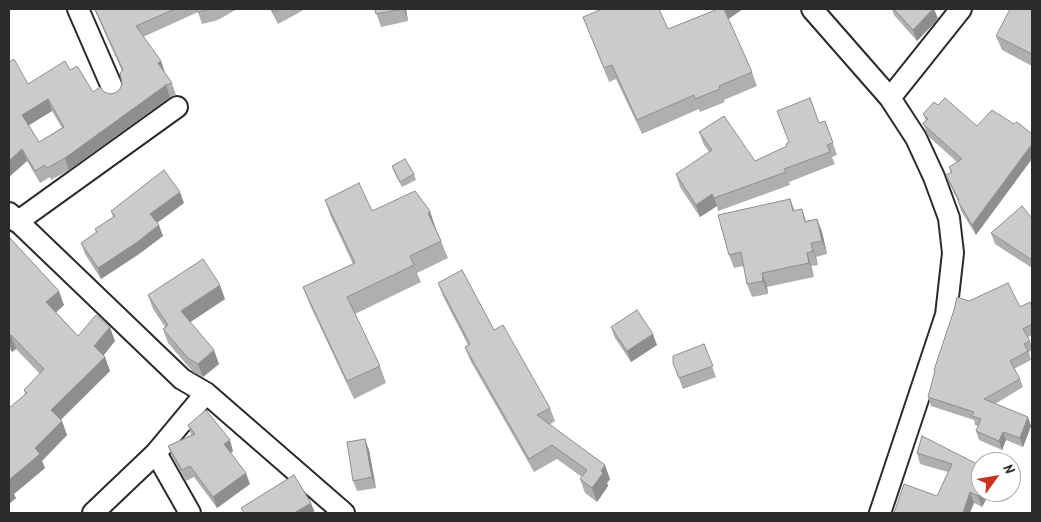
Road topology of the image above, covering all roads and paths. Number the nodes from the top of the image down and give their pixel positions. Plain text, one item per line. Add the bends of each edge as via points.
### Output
1 (78, 9) edge
2 (812, 9) edge
3 (961, 9) edge
4 (115, 94) edge
5 (890, 98) junction
6 (177, 107) dead end
7 (13, 217) edge
8 (206, 393) junction
9 (156, 453) junction
10 (93, 513) edge
11 (190, 513) edge
12 (344, 513) edge
13 (880, 513) edge

1 - 4 street
2 - 5 street
3 - 5 street
5 - 13 street via 916,138 934,177 949,218 953,254 946,315
6 - 7 street
7 - 8 street via 182,378
8 - 9 street
8 - 12 street
9 - 10 street
9 - 11 street

